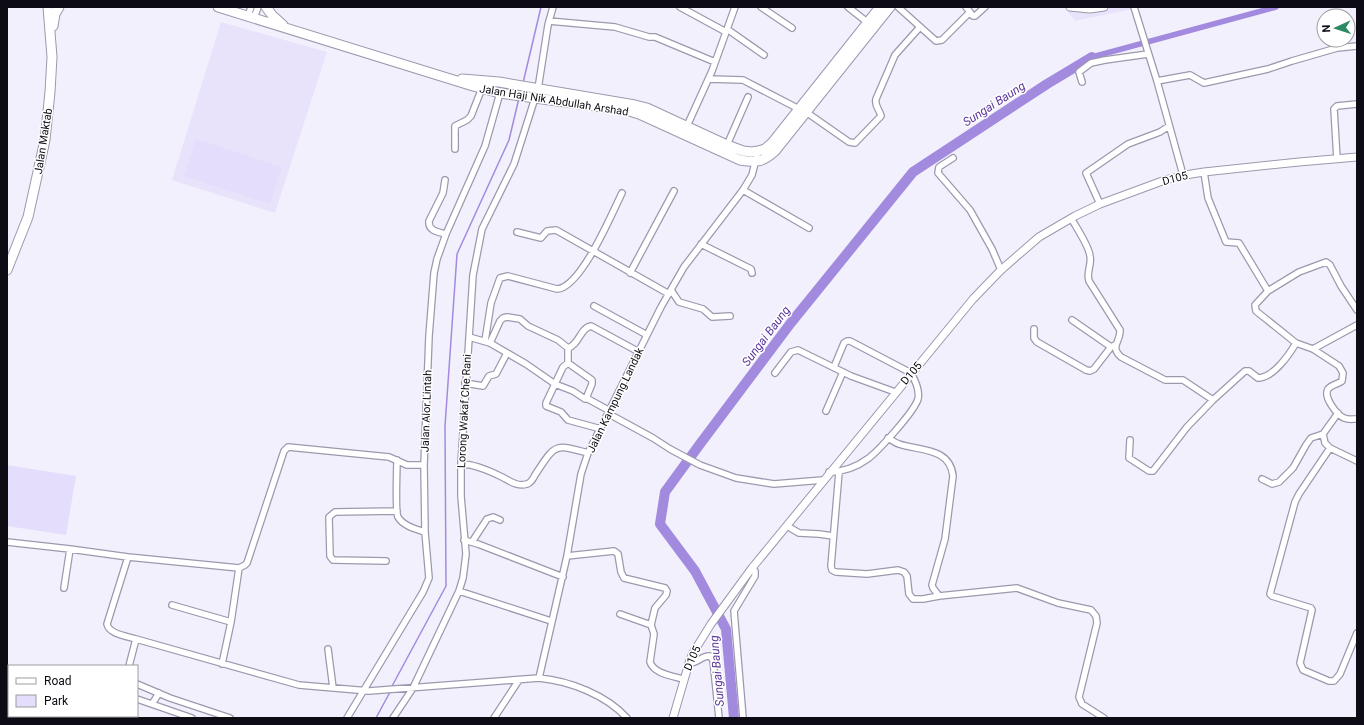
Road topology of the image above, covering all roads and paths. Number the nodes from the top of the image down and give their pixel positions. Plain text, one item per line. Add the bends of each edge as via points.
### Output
1 (48, 7) edge
2 (59, 7) edge
3 (218, 7) edge
4 (251, 7) edge
5 (258, 7) edge
6 (266, 7) edge
7 (553, 7) edge
8 (680, 7) edge
9 (734, 7) edge
10 (761, 7) edge
11 (848, 7) edge
12 (880, 7) edge
13 (890, 7) edge
14 (898, 7) edge
15 (985, 7) edge
16 (1070, 7) edge
17 (1104, 7) edge
18 (1134, 7) edge
19 (968, 9) edge
20 (252, 17) junction
21 (549, 21) junction
22 (867, 22) junction
23 (920, 27) junction
24 (792, 28) dead end
25 (292, 29) junction
26 (727, 30) junction
27 (1357, 46) edge
28 (1148, 54) junction
29 (764, 55) dead end
30 (52, 57) junction
31 (715, 62) junction
32 (448, 78) junction
33 (709, 78) junction
34 (1157, 81) junction
35 (1082, 82) dead end
36 (482, 88) junction
37 (538, 88) junction
38 (502, 93) junction
39 (748, 97) dead end
40 (535, 98) junction
41 (1357, 104) edge
42 (803, 110) junction
43 (687, 126) junction
44 (1170, 126) junction
45 (727, 145) junction
46 (455, 149) dead end
47 (758, 151) junction
48 (1357, 157) edge
49 (953, 158) dead end
50 (1337, 158) junction
51 (756, 162) junction
52 (1204, 172) junction
53 (1183, 175) junction
54 (445, 180) dead end
55 (743, 190) junction
56 (674, 192) dead end
57 (622, 193) dead end
58 (1100, 204) junction
59 (1071, 218) junction
60 (809, 228) dead end
61 (517, 232) dead end
62 (446, 234) junction
63 (701, 244) junction
64 (593, 252) junction
65 (7, 270) edge
66 (1001, 270) junction
67 (630, 273) junction
68 (752, 273) dead end
69 (1268, 291) junction
70 (670, 292) junction
71 (594, 306) dead end
72 (1357, 310) edge
73 (730, 316) dead end
74 (1072, 320) dead end
75 (1357, 325) edge
76 (1034, 329) dead end
77 (647, 335) junction
78 (469, 337) junction
79 (488, 342) junction
80 (1296, 343) junction
81 (1113, 346) junction
82 (568, 348) junction
83 (1313, 349) junction
84 (639, 352) junction
85 (507, 353) junction
86 (568, 363) junction
87 (834, 367) junction
88 (843, 372) junction
89 (912, 372) junction
90 (775, 373) dead end
91 (465, 384) junction
92 (555, 384) junction
93 (895, 392) junction
94 (588, 399) junction
95 (1213, 400) junction
96 (826, 411) dead end
97 (609, 412) junction
98 (1338, 413) junction
99 (1357, 419) edge
100 (601, 429) junction
101 (1323, 434) junction
102 (888, 438) junction
103 (1130, 440) dead end
104 (1330, 448) junction
105 (588, 453) junction
106 (397, 460) junction
107 (1357, 461) edge
108 (461, 464) junction
109 (424, 465) junction
110 (829, 472) junction
111 (839, 472) junction
112 (1262, 479) dead end
113 (823, 480) junction
114 (397, 511) junction
115 (500, 520) dead end
116 (787, 526) junction
117 (425, 532) junction
118 (833, 536) junction
119 (464, 540) junction
120 (7, 542) edge
121 (472, 542) junction
122 (70, 549) junction
123 (567, 556) junction
124 (128, 558) junction
125 (386, 561) dead end
126 (239, 568) junction
127 (752, 568) junction
128 (563, 577) junction
129 (64, 588) dead end
130 (460, 591) junction
131 (939, 596) junction
132 (172, 605) dead end
133 (620, 614) dead end
134 (551, 621) junction
135 (231, 622) junction
136 (651, 625) junction
137 (1357, 633) edge
138 (136, 639) junction
139 (328, 649) dead end
140 (688, 663) junction
141 (222, 664) junction
142 (129, 665) edge
143 (539, 678) junction
144 (683, 679) junction
145 (519, 680) junction
146 (138, 684) edge
147 (333, 688) junction
148 (413, 688) junction
149 (362, 691) junction
150 (159, 693) junction
151 (138, 699) edge
152 (152, 704) junction
153 (192, 718) edge
154 (230, 718) edge
155 (347, 718) edge
156 (393, 718) edge
157 (494, 718) edge
158 (627, 718) edge
159 (673, 718) edge
160 (719, 718) edge
161 (744, 718) edge
162 (1104, 718) edge

1 - 30 main road, Jalan Maktab
2 - 30 main road via 54,21
3 - 20 main road, Jalan Haji Nik Abdullah Arshad
4 - 20 street
5 - 20 street
6 - 25 main road via 276,20
7 - 21 street
8 - 26 street
9 - 26 street
10 - 24 street
11 - 22 street
12 - 22 main road
13 - 42 main road
14 - 23 street
15 - 19 street via 975,16
16 - 17 street via 1090,10
18 - 28 street
19 - 23 street via 942,40 936,40
20 - 25 main road, Jalan Haji Nik Abdullah Arshad
21 - 31 street via 615,27 655,37
21 - 37 street
22 - 42 main road
23 - 42 street via 895,55 876,99 881,116 855,143 848,142
25 - 32 main road, Jalan Haji Nik Abdullah Arshad
26 - 29 street
26 - 31 street
27 - 34 street via 1337,48 1268,69 1204,83 1190,75
28 - 34 street
28 - 35 street via 1091,64 1079,72
30 - 65 main road, Jalan Maktab via 48,113 40,163 28,217
31 - 33 street
32 - 36 main road, Jalan Haji Nik Abdullah Arshad
32 - 37 main road, Jalan Haji Nik Abdullah Arshad
33 - 42 street via 743,80
33 - 43 street
34 - 44 street
36 - 38 main road, Jalan Haji Nik Abdullah Arshad
36 - 46 street via 471,116 455,126
37 - 43 main road, Jalan Haji Nik Abdullah Arshad via 647,108
38 - 40 main road, Jalan Haji Nik Abdullah Arshad
38 - 62 street, Jalan Alor Lintah via 485,146
39 - 45 street
40 - 51 main road, Jalan Haji Nik Abdullah Arshad via 626,110 740,160
40 - 78 street, Lorong Wakaf Che Rani via 514,164 482,229 473,275
41 - 50 street via 1337,106 1334,109
42 - 47 main road via 772,143
42 - 51 main road via 775,151 766,159
43 - 45 main road, Jalan Haji Nik Abdullah Arshad
44 - 53 street
44 - 58 street via 1128,144 1086,173
45 - 47 main road, Jalan Haji Nik Abdullah Arshad via 743,151
47 - 51 street, Jalan Kampung Landak
48 - 50 street, D105
49 - 66 street via 939,167 938,173 970,210
50 - 52 street, D105
51 - 55 street, Jalan Kampung Landak
52 - 53 street, D105
52 - 69 street via 1208,198 1226,242 1239,243
53 - 58 street, D105
54 - 62 street via 443,193 429,225 434,231
55 - 60 street
55 - 63 street, Jalan Kampung Landak
56 - 67 street
57 - 64 street
58 - 59 street, D105
59 - 66 street, D105 via 1039,238
59 - 81 street via 1090,252 1089,281 1120,330 1121,335
61 - 64 street via 541,238 547,231 556,230
62 - 109 street, Jalan Alor Lintah via 437,259 432,288
63 - 68 street via 750,269
63 - 70 street, Jalan Kampung Landak
64 - 67 street
64 - 79 street via 579,274 560,289 509,276 501,278 491,303
66 - 89 street, D105 via 973,299
67 - 70 street
69 - 72 street via 1299,272 1326,262
69 - 80 street via 1255,305 1256,311
70 - 73 street via 679,302 703,309 712,317
70 - 77 street, Jalan Kampung Landak
71 - 77 street
74 - 81 street
75 - 83 street
76 - 81 street via 1034,338 1037,342 1090,371
77 - 84 street, Jalan Kampung Landak
78 - 79 street
78 - 91 street, Lorong Wakaf Che Rani
79 - 82 street via 500,321 506,317 520,319
79 - 85 street
80 - 83 street
80 - 95 street via 1286,359 1266,376 1258,378 1245,371
81 - 95 street via 1121,357 1166,380 1183,380
82 - 84 street via 585,328 591,326
82 - 86 street
83 - 98 street via 1340,366 1343,372 1341,382 1327,391 1329,401
84 - 97 street, Jalan Kampung Landak
85 - 91 street via 497,373 488,376 483,386
85 - 92 street
86 - 92 street via 563,366
86 - 94 street via 592,380
87 - 88 street
87 - 89 street via 843,345 848,341
87 - 90 street via 798,350 791,352
88 - 93 street
88 - 96 street
89 - 93 street, D105
89 - 102 street via 918,399 906,420
91 - 108 street, Lorong Wakaf Che Rani
92 - 94 street
92 - 100 street via 546,403 547,407 561,412 568,420
93 - 110 street, D105
94 - 97 street
95 - 103 street via 1187,427 1153,471 1129,458
97 - 100 street, Jalan Kampung Landak
97 - 113 street via 671,450 700,465 736,478 774,484
98 - 99 street via 1346,419
98 - 101 street
100 - 105 street, Jalan Kampung Landak
101 - 104 street
101 - 112 street via 1311,438 1292,468 1279,482 1272,484
102 - 111 street via 869,458
102 - 131 street via 899,444 930,451 943,457 952,470 944,539 932,585
104 - 107 street
104 - 137 street via 1295,502 1270,594 1311,608 1300,663 1303,670 1329,682 1334,681 1340,674
105 - 108 street via 567,447 557,448 547,457 531,482 526,484 513,484 501,476 469,464
105 - 123 street, Jalan Kampung Landak via 581,474
106 - 109 street via 407,465
106 - 114 street
106 - 126 street via 390,457 291,447 286,449 247,563
108 - 119 street, Lorong Wakaf Che Rani via 460,496
109 - 117 street, Jalan Alor Lintah
110 - 111 street
110 - 113 street, D105
111 - 118 street
113 - 116 street, D105
114 - 117 street via 403,522
114 - 125 street via 336,512 329,518 330,556 333,560
115 - 121 street via 493,517 487,519
116 - 118 street via 799,533
116 - 127 street, D105
117 - 149 street, Jalan Alor Lintah via 429,578
118 - 131 street via 831,566 834,571 867,574 902,571 908,576 911,598
119 - 121 street
119 - 130 street, Lorong Wakaf Che Rani via 466,554
120 - 122 street
121 - 128 street
122 - 124 street
122 - 129 street
123 - 128 street, Jalan Kampung Landak
123 - 136 street via 614,551 618,554 624,578 664,588 667,591 666,595 655,608
124 - 126 street
124 - 138 street via 107,624 109,630
126 - 135 street
127 - 140 street, D105 via 711,624
127 - 161 street via 755,576 734,611
128 - 134 street, Jalan Kampung Landak
130 - 134 street
130 - 148 street, Lorong Wakaf Che Rani
131 - 162 street via 1016,588 1058,603 1090,610 1096,616 1097,623 1080,697 1082,704
132 - 135 street
133 - 136 street
134 - 143 street, Jalan Kampung Landak
135 - 141 street
136 - 144 street via 654,634 651,666 660,672
138 - 141 street
138 - 142 street
139 - 147 street
140 - 144 street, D105
140 - 160 street via 697,662 705,656 710,656 713,660
141 - 147 street via 292,684
143 - 145 street
143 - 158 street via 564,682 594,694 609,701
144 - 159 street, D105
145 - 148 street
145 - 157 street
146 - 150 street
147 - 149 street
148 - 149 street
148 - 156 street, Lorong Wakaf Che Rani
149 - 155 street, Jalan Alor Lintah
150 - 152 street
150 - 154 street
151 - 152 street
152 - 153 street

